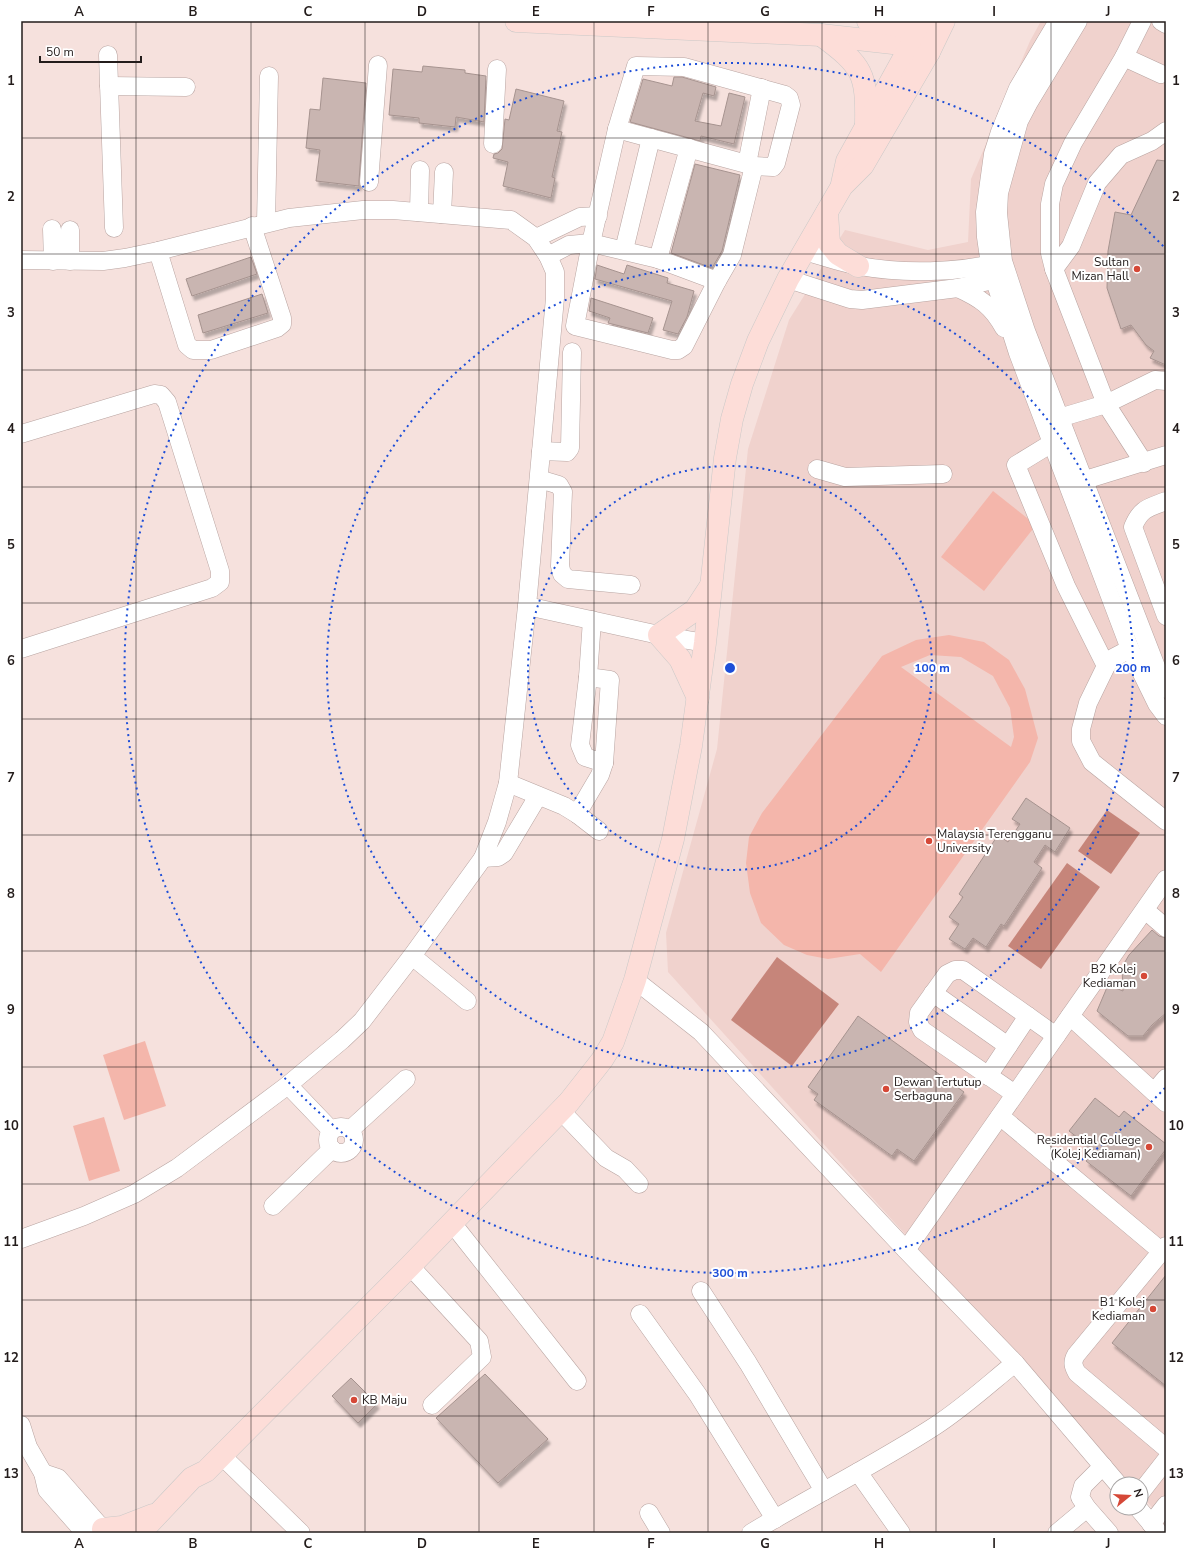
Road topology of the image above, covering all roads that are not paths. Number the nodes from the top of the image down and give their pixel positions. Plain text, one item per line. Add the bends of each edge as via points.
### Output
1 (516, 21) edge
2 (868, 21) edge
3 (1058, 21) edge
4 (1078, 21) edge
5 (1142, 21) edge
6 (1161, 21) edge
7 (1166, 24) edge
8 (821, 34) junction
9 (927, 34) edge
10 (108, 55) dead end
11 (1124, 57) junction
12 (378, 65) dead end
13 (497, 69) dead end
14 (1161, 74) dead end
15 (269, 76) dead end
16 (109, 86) junction
17 (186, 87) dead end
18 (762, 88) junction
19 (866, 128) junction
20 (617, 129) junction
21 (1166, 131) edge
22 (651, 138) junction
23 (493, 144) dead end
24 (689, 148) junction
25 (751, 165) junction
26 (420, 170) dead end
27 (444, 172) dead end
28 (369, 182) dead end
29 (842, 186) junction
30 (419, 212) junction
31 (827, 212) junction
32 (985, 212) junction
33 (442, 214) junction
34 (598, 216) junction
35 (259, 225) junction
36 (114, 228) dead end
37 (61, 230) dead end
38 (536, 238) junction
39 (591, 243) junction
40 (624, 250) junction
41 (158, 251) junction
42 (804, 251) junction
43 (548, 256) junction
44 (658, 259) junction
45 (21, 260) edge
46 (62, 261) junction
47 (858, 266) junction
48 (882, 270) junction
49 (1054, 270) junction
50 (945, 271) junction
51 (998, 271) junction
52 (788, 279) junction
53 (717, 281) junction
54 (958, 288) junction
55 (882, 298) junction
56 (572, 352) dead end
57 (1018, 353) junction
58 (1166, 381) edge
59 (1106, 404) junction
60 (1059, 418) junction
61 (21, 434) edge
62 (1052, 443) junction
63 (541, 451) junction
64 (1166, 455) edge
65 (1144, 463) junction
66 (817, 469) dead end
67 (943, 474) dead end
68 (539, 479) junction
69 (1076, 483) junction
70 (1166, 501) edge
71 (712, 583) junction
72 (631, 585) dead end
73 (527, 606) junction
74 (1166, 616) edge
75 (592, 620) junction
76 (659, 635) junction
77 (705, 644) junction
78 (21, 649) edge
79 (1130, 649) junction
80 (1106, 666) junction
81 (588, 677) junction
82 (1166, 689) edge
83 (698, 700) junction
84 (1166, 716) edge
85 (604, 763) junction
86 (508, 783) junction
87 (538, 796) junction
88 (577, 814) junction
89 (1166, 821) edge
90 (599, 831) dead end
91 (483, 858) junction
92 (1166, 879) edge
93 (1145, 910) junction
94 (1166, 928) edge
95 (412, 956) junction
96 (635, 980) junction
97 (934, 993) junction
98 (467, 1001) dead end
99 (1028, 1016) junction
100 (1070, 1016) junction
101 (1056, 1036) junction
102 (1008, 1046) junction
103 (988, 1076) junction
104 (1166, 1078) edge
105 (406, 1079) dead end
106 (288, 1085) junction
107 (1015, 1094) junction
108 (1160, 1097) edge
109 (561, 1111) junction
110 (1000, 1116) junction
111 (331, 1130) junction
112 (350, 1130) junction
113 (332, 1149) junction
114 (639, 1184) dead end
115 (273, 1206) dead end
116 (452, 1223) junction
117 (21, 1239) edge
118 (1164, 1249) edge
119 (906, 1250) junction
120 (410, 1266) junction
121 (701, 1291) dead end
122 (640, 1314) dead end
123 (1015, 1362) junction
124 (577, 1381) dead end
125 (432, 1405) dead end
126 (21, 1425) edge
127 (25, 1448) edge
128 (1166, 1448) edge
129 (221, 1455) junction
130 (1166, 1460) edge
131 (1103, 1466) junction
132 (206, 1471) junction
133 (858, 1472) junction
134 (1111, 1476) edge
135 (1149, 1482) edge
136 (824, 1491) junction
137 (1166, 1505) edge
138 (1088, 1508) junction
139 (162, 1511) junction
140 (649, 1513) dead end
141 (1145, 1516) edge
142 (775, 1519) junction
143 (1155, 1528) edge
144 (98, 1532) edge
145 (140, 1533) edge
146 (160, 1533) edge
147 (301, 1533) edge
148 (660, 1533) edge
149 (751, 1533) edge
150 (901, 1533) edge
151 (1057, 1533) edge
152 (1109, 1533) edge

1 - 8 main road
2 - 9 main road
3 - 32 street via 1018,88 1000,132 993,154
4 - 51 street via 1019,121 999,193
5 - 11 street
6 - 7 street
8 - 9 main road
8 - 19 main road via 856,64 866,95
9 - 19 main road
9 - 29 main road via 863,165
10 - 16 street
11 - 14 street
11 - 49 street via 1073,143 1054,184 1050,204 1050,253
12 - 28 street
13 - 23 street
15 - 35 street
16 - 17 street
16 - 36 street
18 - 20 street via 684,67 636,66
18 - 25 street
18 - 25 street via 785,95 792,105 776,163 773,167
19 - 29 main road via 847,161
20 - 22 street
20 - 34 street
21 - 49 street via 1152,141 1121,155 1097,183 1071,246
22 - 24 street
22 - 40 street
24 - 25 street
24 - 44 street
25 - 53 street via 732,255
26 - 30 street
27 - 33 street
29 - 31 main road
30 - 33 street
30 - 35 street via 363,210 289,218
31 - 42 main road
31 - 47 main road via 829,243 838,254
32 - 50 street via 974,253
32 - 51 street via 986,237
33 - 38 street via 511,220
34 - 38 street via 580,217
34 - 39 street
35 - 41 street
35 - 41 street via 282,324 277,328 212,350 193,350 187,345
37 - 46 street
38 - 43 street
39 - 40 street
39 - 43 street via 569,245
39 - 53 street via 575,326 678,350 684,346
40 - 44 street
41 - 46 street via 103,261
42 - 47 street
42 - 52 main road
43 - 63 street via 555,272 555,298
44 - 53 street
45 - 46 street
47 - 48 street
48 - 50 street
48 - 55 street
49 - 59 street
50 - 51 street
51 - 54 street
51 - 57 street
51 - 60 street
52 - 55 street via 850,299
52 - 71 main road via 758,341 732,419 725,458
54 - 55 street
54 - 57 street via 980,298 989,306
56 - 63 street via 570,448 567,452
57 - 62 street
58 - 59 street via 1156,380
59 - 60 street
59 - 65 street
60 - 69 street
61 - 78 street via 154,394 161,395 167,402 220,571 220,582 212,588
62 - 69 street
62 - 80 street via 1016,466 1066,586
63 - 68 street
64 - 65 street
65 - 69 street
66 - 67 street via 845,477
68 - 72 street via 559,485 563,492 560,566 562,574 568,579
68 - 73 street
69 - 79 street
69 - 82 street
70 - 74 street via 1144,510 1133,527
71 - 76 main road via 695,610
71 - 77 main road
73 - 75 street
73 - 86 street
75 - 76 street
75 - 81 street
76 - 77 street
76 - 83 main road via 680,659
77 - 83 main road
79 - 80 street via 1113,658
79 - 84 street via 1157,704
80 - 89 street via 1090,699 1081,741 1092,762
81 - 85 street via 580,745 585,757
81 - 85 street via 610,680
83 - 96 main road via 673,839
85 - 88 street via 600,775
86 - 87 street
86 - 91 street
87 - 88 street
87 - 91 street via 504,853 498,857
88 - 90 street
91 - 95 street
92 - 93 street
93 - 94 street
93 - 100 street
95 - 98 street
95 - 106 street via 362,1021
96 - 109 main road via 613,1042 602,1060
96 - 119 street via 701,1032
97 - 99 street via 947,974 963,970
97 - 102 street
97 - 103 street via 919,1013 918,1022 922,1030
99 - 101 street
99 - 102 street
100 - 101 street
100 - 108 street
101 - 107 street
102 - 103 street
103 - 107 street
104 - 108 street
105 - 112 street
106 - 111 street
106 - 117 street via 177,1168 134,1194
107 - 110 street
109 - 114 street via 606,1158 624,1169
109 - 116 main road
110 - 118 street
110 - 119 street
111 - 112 street via 340,1126
111 - 113 street via 327,1140
112 - 113 street via 354,1139 350,1149 341,1153
113 - 115 street
116 - 120 main road
116 - 124 street
118 - 128 street via 1073,1360 1077,1373
119 - 123 street
120 - 125 street via 479,1341 482,1357
120 - 129 main road
121 - 136 street via 748,1363
122 - 142 street via 698,1395
123 - 131 street
123 - 133 street via 935,1426
126 - 127 street
127 - 144 street via 43,1473 47,1490 75,1509
129 - 132 main road
129 - 147 street
130 - 135 street
131 - 134 street
131 - 138 street via 1084,1486 1080,1497
132 - 139 main road via 192,1478
132 - 146 main road via 198,1493
133 - 136 street
133 - 150 street
136 - 142 street
137 - 143 street
138 - 151 street
138 - 152 street
139 - 144 main road via 122,1527
139 - 145 main road
140 - 148 street
141 - 143 street
142 - 149 street

